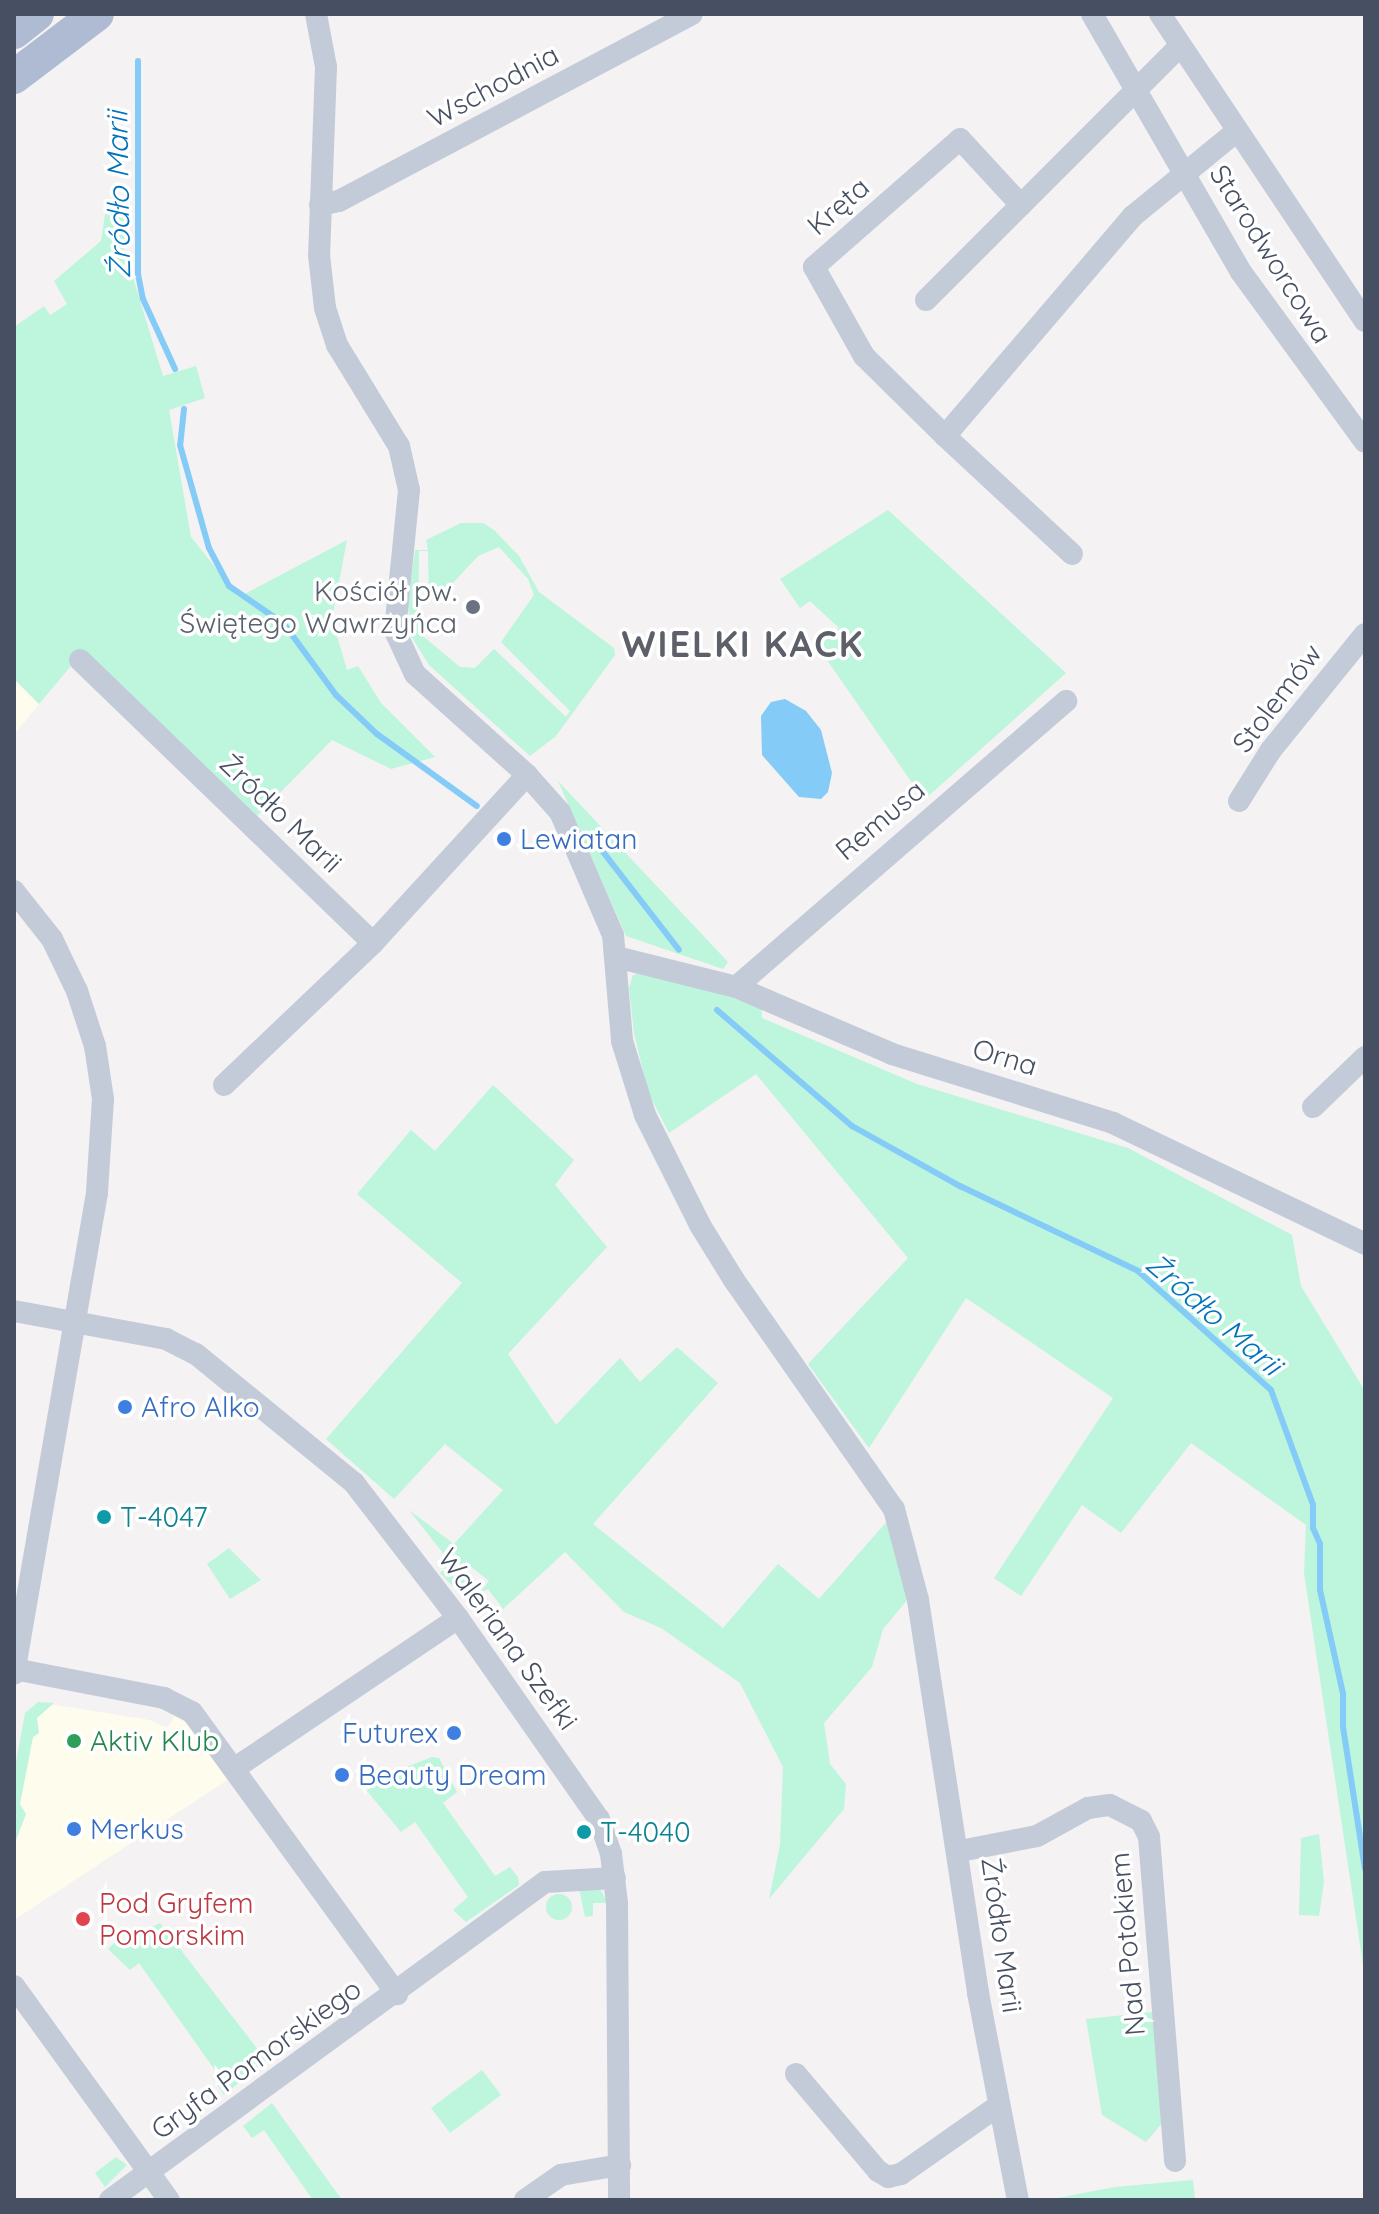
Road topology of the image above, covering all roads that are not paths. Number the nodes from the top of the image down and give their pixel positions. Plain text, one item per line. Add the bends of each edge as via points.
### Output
1 (37, 14) edge
2 (97, 14) edge
3 (316, 14) edge
4 (692, 14) edge
5 (1092, 14) edge
6 (1160, 14) edge
7 (14, 32) edge
8 (1180, 46) junction
9 (14, 77) edge
10 (1138, 91) junction
11 (1237, 131) junction
12 (1185, 173) junction
13 (320, 205) junction
14 (1021, 205) junction
15 (926, 300) dead end
16 (1365, 321) edge
17 (945, 436) junction
18 (1365, 442) edge
19 (1072, 554) dead end
20 (1365, 634) edge
21 (80, 660) dead end
22 (1066, 701) dead end
23 (527, 775) junction
24 (1239, 801) dead end
25 (14, 891) edge
26 (373, 943) junction
27 (616, 957) junction
28 (736, 987) junction
29 (1365, 1057) edge
30 (224, 1085) dead end
31 (1313, 1107) dead end
32 (1365, 1244) edge
33 (14, 1311) edge
34 (74, 1324) junction
35 (458, 1618) junction
36 (14, 1671) edge
37 (235, 1768) junction
38 (960, 1851) junction
39 (615, 1878) junction
40 (14, 1986) edge
41 (397, 1994) junction
42 (796, 2074) dead end
43 (998, 2106) junction
44 (1175, 2161) dead end
45 (620, 2165) junction
46 (149, 2172) junction
47 (110, 2200) edge
48 (169, 2200) edge
49 (525, 2200) edge
50 (619, 2200) edge
51 (1018, 2200) edge

1 - 7 main road
2 - 9 main road
3 - 13 street, Źródło Marii via 326,67
4 - 13 street, Wschodnia via 339,201
5 - 10 street, Starodworcowa
6 - 8 street, Starodworcowa
8 - 10 street
8 - 11 street, Starodworcowa
10 - 12 street, Starodworcowa
10 - 14 street
11 - 12 street
11 - 16 street, Starodworcowa
12 - 17 street via 1133,216
12 - 18 street, Starodworcowa via 1241,272
13 - 23 street, Źródło Marii via 321,288 330,328 399,446 406,469 407,523 394,612 401,649 415,674
14 - 15 street
14 - 17 street, Kręta via 960,139 814,267 864,356
17 - 19 street, Kręta
20 - 24 street, Stolemów via 1278,740
21 - 26 street, Źródło Marii
22 - 28 street, Remusa
23 - 26 street
23 - 27 street, Źródło Marii via 569,829 613,935
25 - 34 street, Gryfa Pomorskiego via 52,939 77,991 95,1046 103,1099 101,1162
26 - 30 street
27 - 28 street, Orna
27 - 38 street, Źródło Marii via 629,1072 675,1176 734,1280 894,1509 918,1600
28 - 32 street, Orna via 892,1054 1161,1142
29 - 31 street
33 - 34 street
34 - 35 street, Waleriana Szefki via 166,1339 196,1354 354,1483
34 - 36 street, Gryfa Pomorskiego
35 - 37 street
35 - 39 street, Waleriana Szefki via 599,1819
36 - 37 street, Gryfa Pomorskiego via 179,1704 203,1724
37 - 41 street, Gryfa Pomorskiego
38 - 43 street, Źródło Marii
38 - 44 street, Nad Potokiem via 1026,1839 1088,1808 1110,1805 1141,1821 1149,1837
39 - 41 street, Gryfa Pomorskiego via 545,1882
39 - 45 street, Waleriana Szefki
40 - 46 street, Gryfa Pomorskiego
41 - 46 street, Gryfa Pomorskiego
42 - 43 street via 888,2177 901,2174
43 - 51 street, Źródło Marii
45 - 49 street via 561,2175
45 - 50 street, Waleriana Szefki
46 - 47 street, Gryfa Pomorskiego
46 - 48 street, Gryfa Pomorskiego

